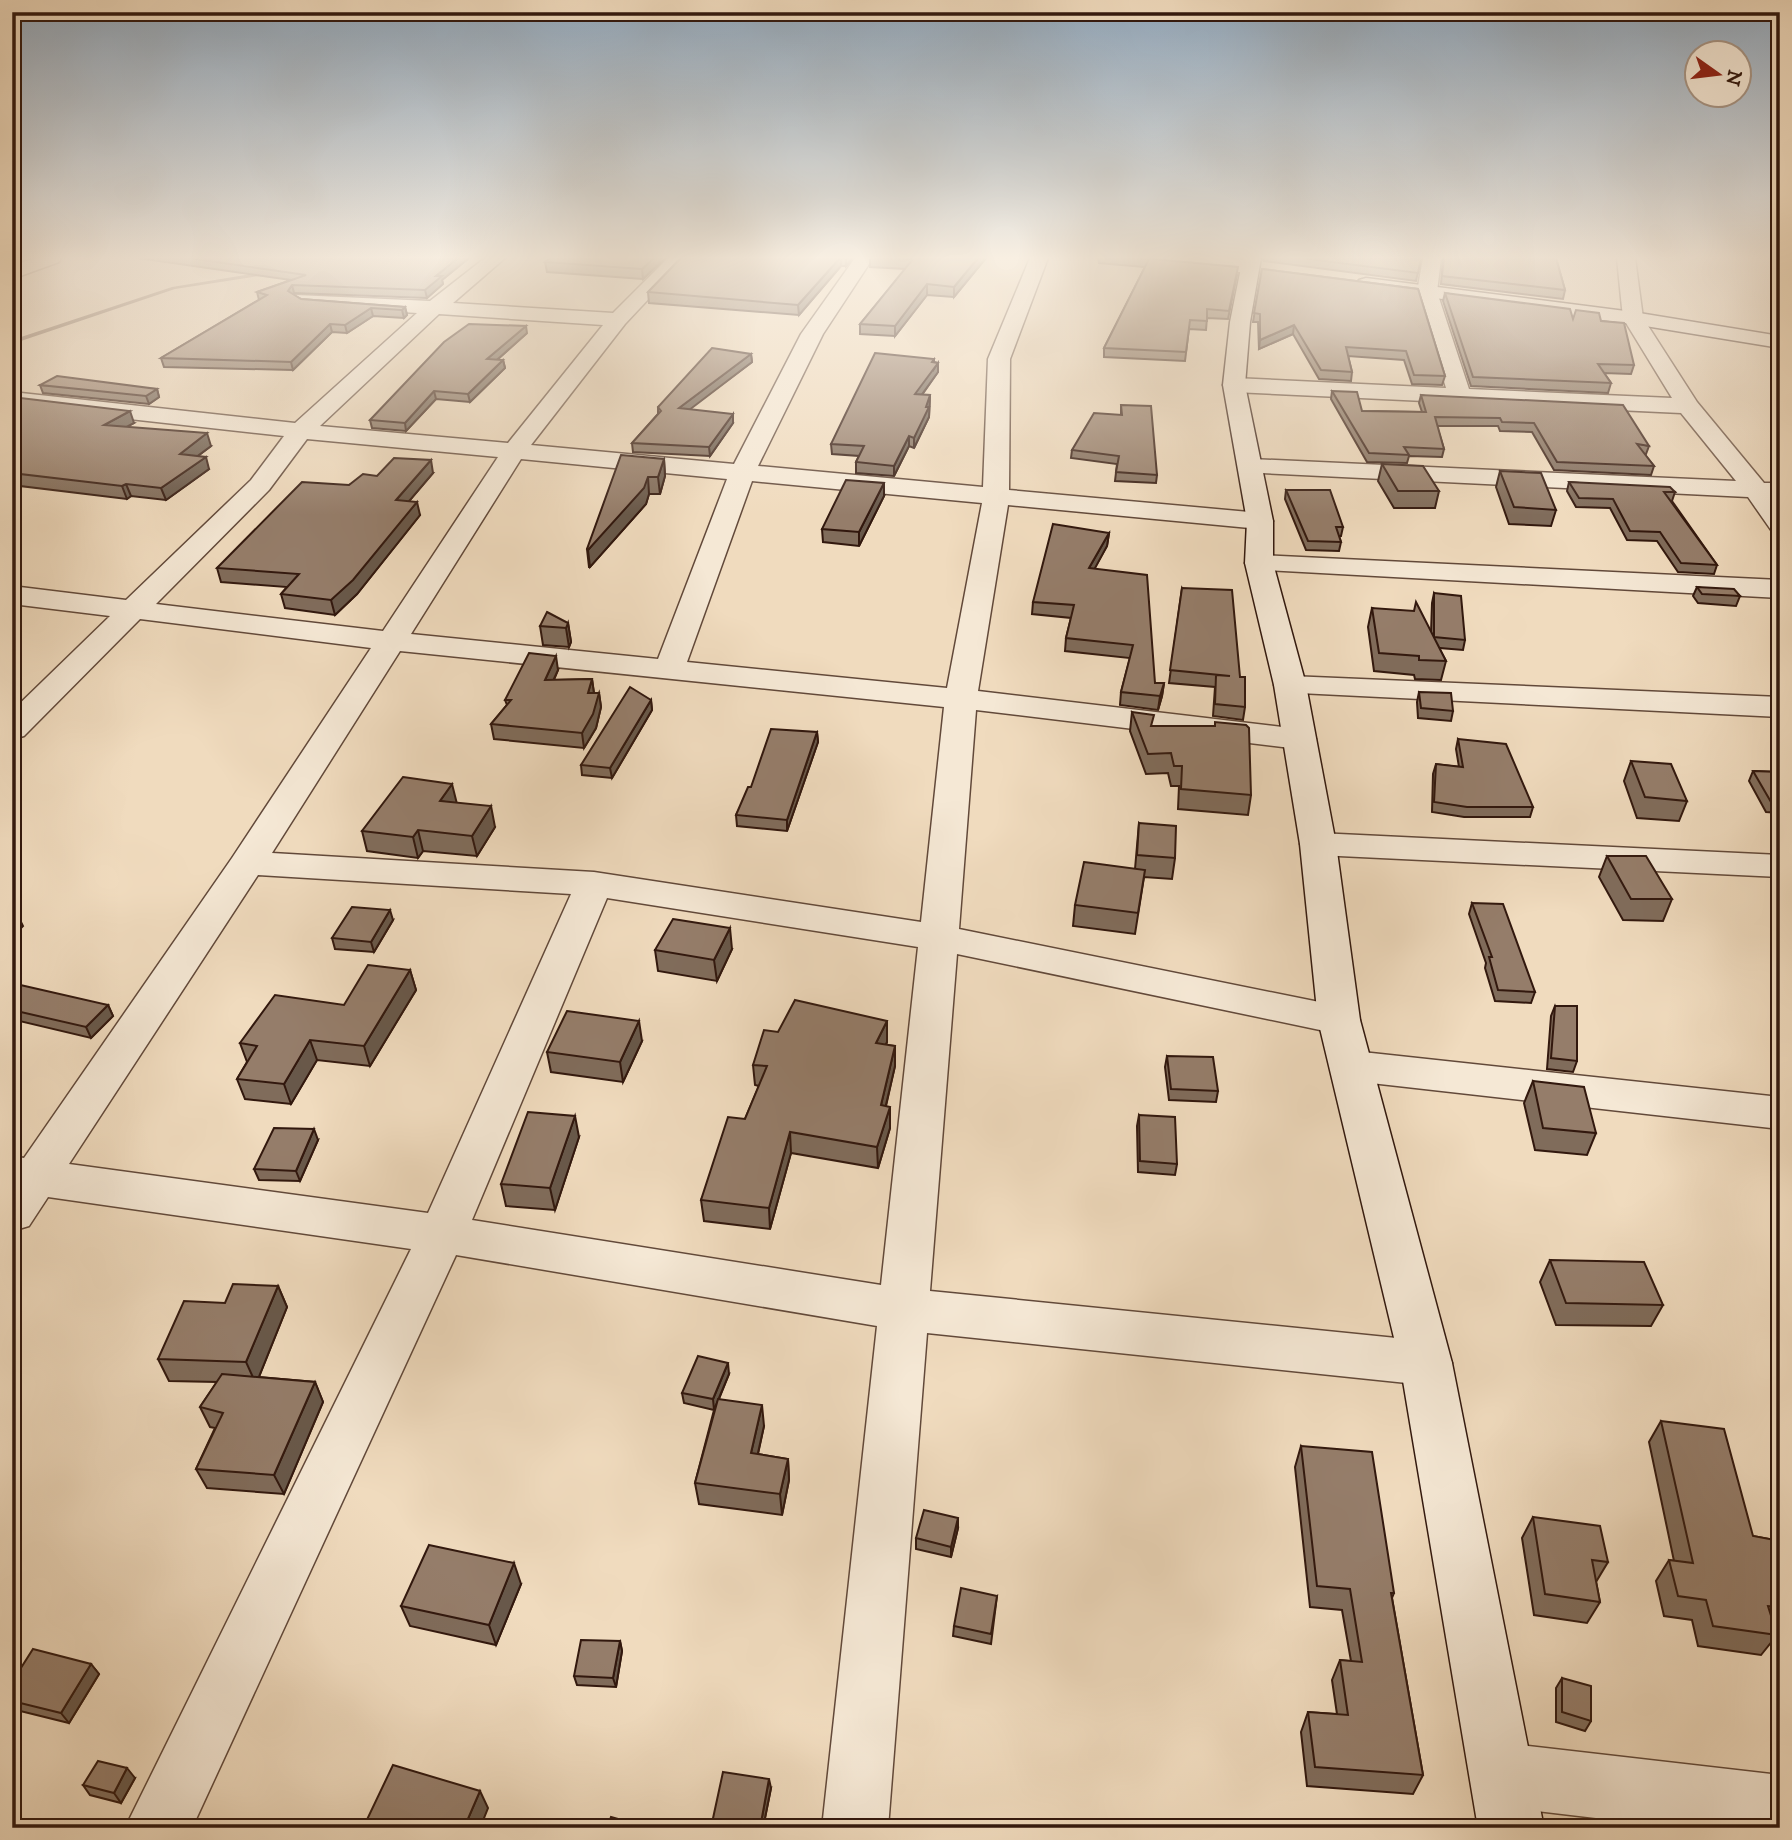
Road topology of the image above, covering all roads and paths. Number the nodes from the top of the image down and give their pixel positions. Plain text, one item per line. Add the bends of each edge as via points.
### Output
1 (395, 344) edge
2 (599, 344) edge
3 (807, 344) edge
4 (1005, 344) edge
5 (1243, 344) edge
6 (1443, 344) edge
7 (1649, 344) edge
8 (1234, 385) junction
9 (1460, 396) junction
10 (12, 399) edge
11 (1688, 406) junction
12 (300, 431) junction
13 (515, 450) junction
14 (1251, 467) junction
15 (743, 473) junction
16 (1768, 491) edge
17 (996, 497) junction
18 (1260, 521) junction
19 (1780, 524) edge
20 (1259, 562) junction
21 (1780, 589) edge
22 (12, 595) edge
23 (131, 608) junction
24 (390, 641) junction
25 (669, 670) junction
26 (1290, 685) junction
27 (961, 699) junction
28 (1780, 707) edge
29 (12, 729) edge
30 (1299, 739) junction
31 (1318, 844) junction
32 (247, 863) junction
33 (1780, 866) edge
34 (594, 884) junction
35 (940, 938) junction
36 (1339, 1020) junction
37 (1353, 1066) junction
38 (1780, 1113) edge
39 (20, 1188) edge
40 (442, 1234) junction
41 (902, 1309) junction
42 (1426, 1363) junction
43 (1506, 1802) edge
44 (1780, 1807) edge
45 (158, 1828) edge
46 (855, 1828) edge

1 - 12 street
2 - 13 street
3 - 15 street
4 - 17 street via 999,359
5 - 8 street
6 - 9 street
7 - 11 street
8 - 9 street
8 - 14 street
9 - 11 street
10 - 12 street
11 - 16 street
12 - 13 street
12 - 23 street via 260,485
13 - 15 street
13 - 24 street
14 - 16 street
14 - 18 street
15 - 17 street
15 - 25 street
16 - 19 street
17 - 18 street
17 - 27 street
18 - 20 street
20 - 21 street
20 - 26 street
22 - 23 street
23 - 24 street
23 - 29 street
24 - 25 street
24 - 32 street
25 - 27 street
26 - 28 street
26 - 30 street
27 - 30 street
27 - 35 street
30 - 31 street
31 - 33 street
31 - 36 street
32 - 34 street
32 - 39 street
34 - 35 street
34 - 40 street
35 - 36 street
35 - 41 street
36 - 37 street
37 - 38 street
37 - 42 street
39 - 40 street
40 - 41 street
40 - 45 street
41 - 42 street
41 - 46 street
42 - 43 street
43 - 44 street

